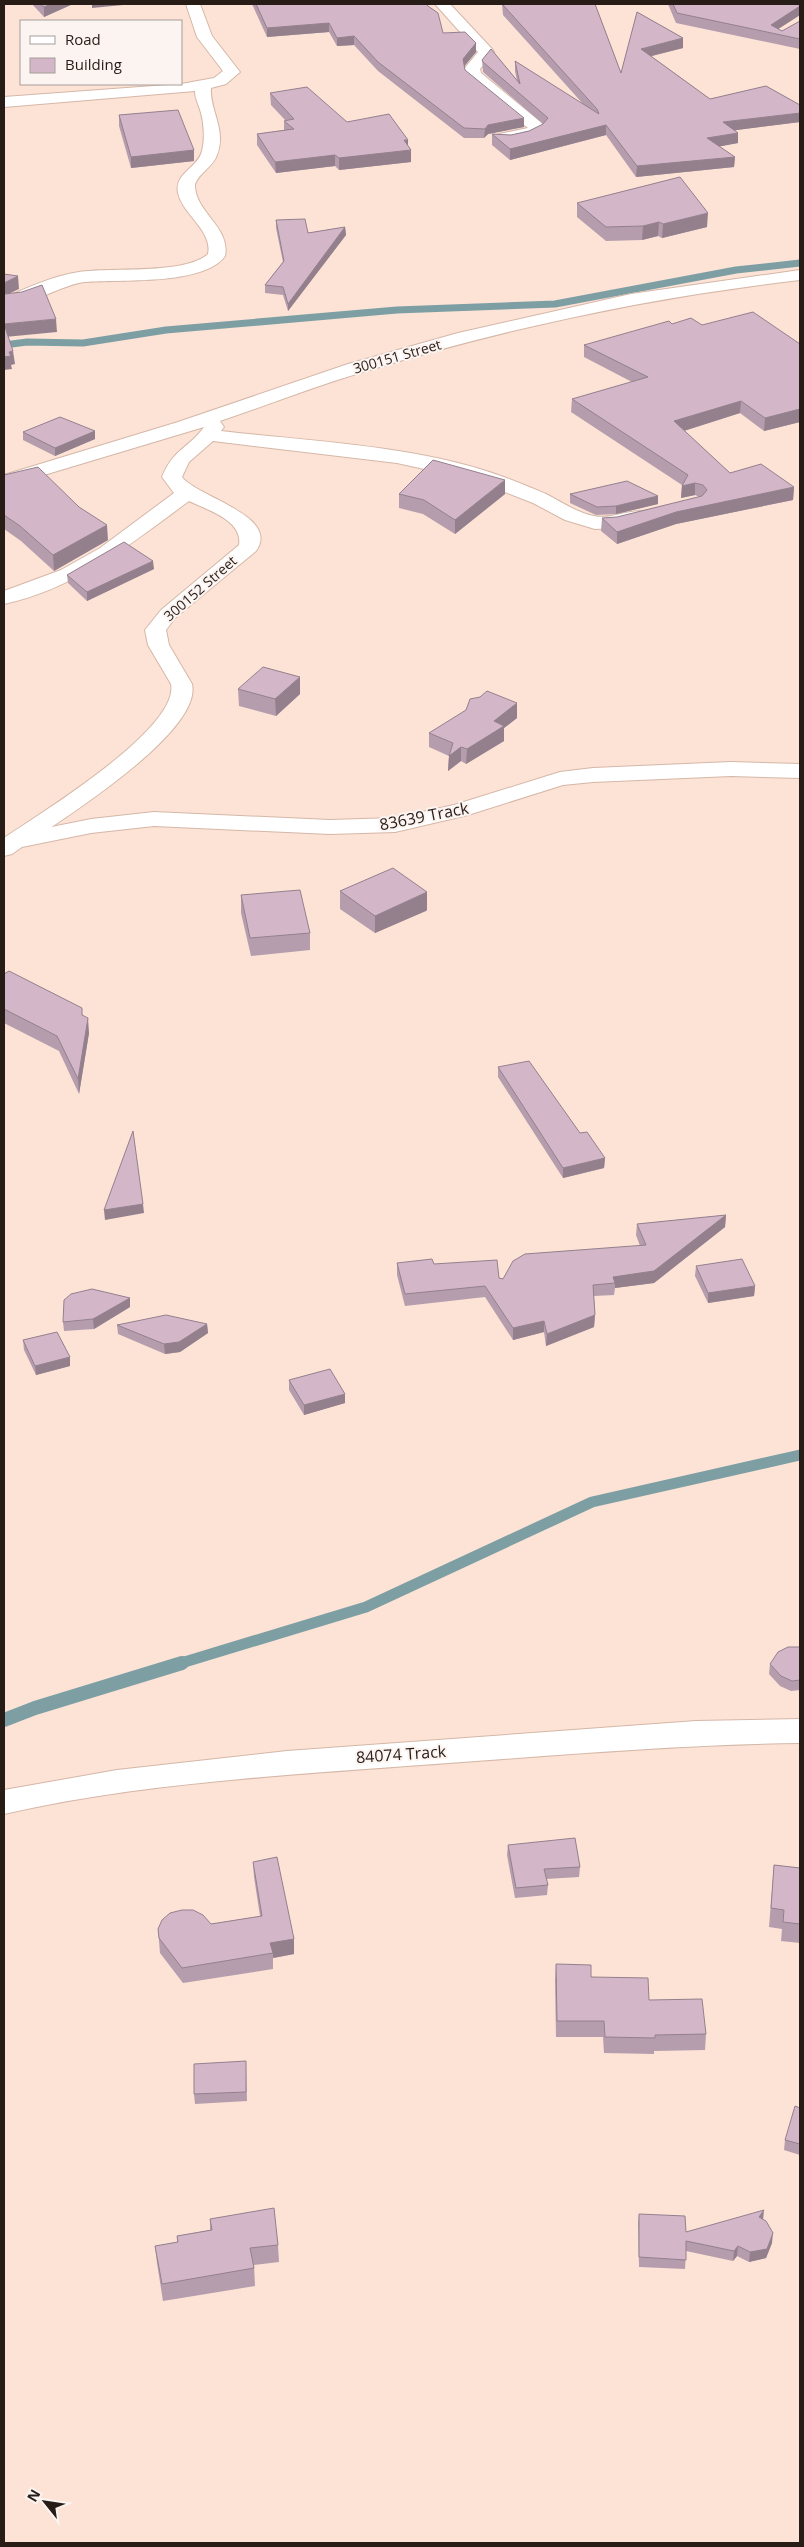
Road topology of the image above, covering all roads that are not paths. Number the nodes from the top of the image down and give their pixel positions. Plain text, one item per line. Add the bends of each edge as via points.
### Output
1 (193, 4) edge
2 (442, 4) edge
3 (204, 85) junction
4 (4, 102) edge
5 (494, 139) edge
6 (800, 275) edge
7 (12, 301) edge
8 (209, 427) junction
9 (4, 481) edge
10 (187, 492) junction
11 (655, 512) edge
12 (4, 598) edge
13 (800, 771) edge
14 (10, 845) edge
15 (800, 1731) edge
16 (4, 1802) edge

1 - 3 street via 205,37 232,72 220,81
2 - 5 street via 486,52 472,69 472,74 538,128 529,134
3 - 4 street
3 - 7 street via 202,94 210,116 210,150 208,158 189,178 187,188 188,199 208,225 217,246 217,256 193,269 61,281
6 - 8 street, 300151 Street via 678,290 556,314 467,336 354,368
8 - 9 street, 300151 Street
8 - 10 street, 300152 Street via 175,467 172,477
8 - 11 street via 397,457 480,475 594,523 616,522
10 - 12 street via 107,552 68,574
10 - 14 street, 300152 Street via 220,508 246,526 251,536 249,547 168,614 155,634 183,691 180,704 158,735 116,770
13 - 14 street, 83639 Track via 730,769 593,775 560,780 460,810 395,825 330,828 154,819 91,826
15 - 16 street, 84074 Track via 696,1733 286,1763 118,1782

